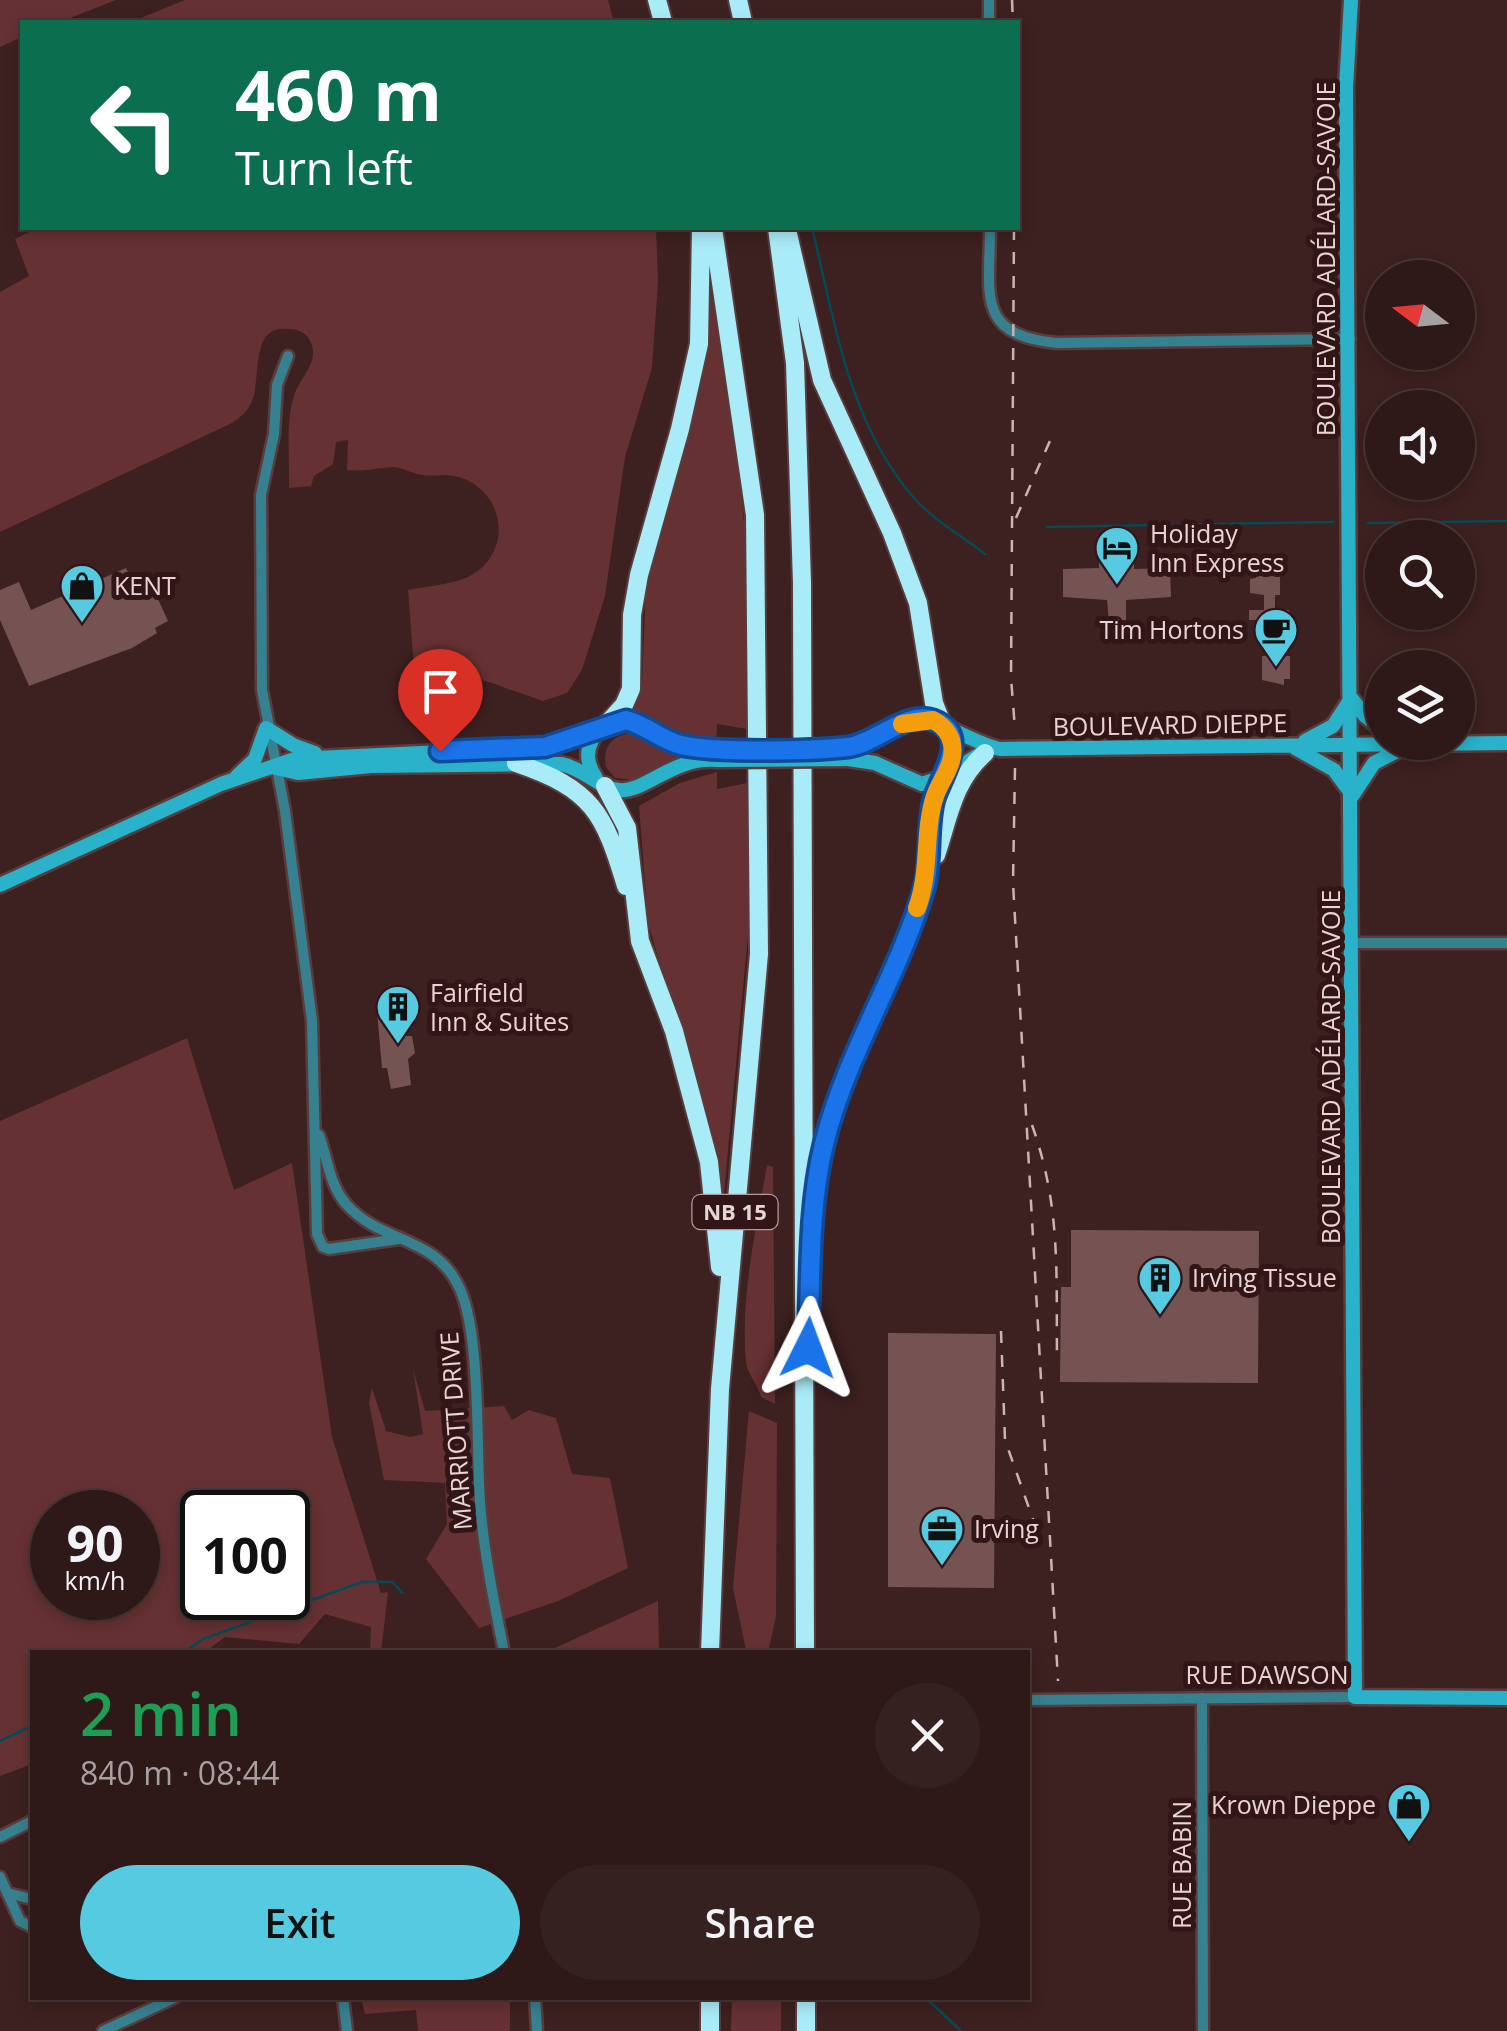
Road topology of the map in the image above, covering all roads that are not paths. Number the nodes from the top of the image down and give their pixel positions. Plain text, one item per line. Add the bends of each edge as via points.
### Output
1 (1351, 0) edge
2 (701, 230) edge
3 (713, 230) edge
4 (777, 230) edge
5 (787, 230) edge
6 (990, 230) edge
7 (1350, 339) junction
8 (288, 356) dead end
9 (1352, 698) junction
10 (1365, 717) edge
11 (943, 726) junction
12 (266, 728) junction
13 (602, 728) junction
14 (1475, 742) edge
15 (1507, 742) edge
16 (1365, 744) edge
17 (1346, 745) junction
18 (1290, 746) junction
19 (992, 751) junction
20 (848, 753) junction
21 (717, 754) junction
22 (328, 755) junction
23 (1378, 760) edge
24 (516, 763) junction
25 (275, 768) junction
26 (942, 777) junction
27 (233, 780) junction
28 (602, 784) junction
29 (1352, 796) junction
30 (0, 885) edge
31 (924, 888) junction
32 (636, 916) junction
33 (1353, 943) junction
34 (1507, 943) edge
35 (314, 1119) junction
36 (398, 1238) junction
37 (720, 1389) junction
38 (804, 1414) junction
39 (504, 1650) edge
40 (710, 1650) edge
41 (805, 1650) edge
42 (1355, 1697) junction
43 (1202, 1698) junction
44 (1507, 1698) edge
45 (1030, 1700) edge
46 (30, 1822) edge
47 (0, 1836) edge
48 (0, 1877) edge
49 (7, 1893) junction
50 (30, 1899) edge
51 (30, 1926) edge
52 (170, 2000) edge
53 (343, 2000) edge
54 (535, 2000) edge
55 (710, 2000) edge
56 (806, 2000) edge
57 (103, 2031) edge
58 (347, 2031) edge
59 (537, 2031) edge
60 (710, 2031) edge
61 (806, 2031) edge
62 (1203, 2031) edge

1 - 7 main road, BOULEVARD ADÉLARD-SAVOIE
2 - 13 highway via 699,344 639,574 631,689
3 - 37 highway, NB 15 via 755,515 759,954
4 - 38 highway, NB 15 via 795,364 802,584
5 - 11 highway via 822,380 918,603
6 - 7 street via 994,308 1002,328 1014,336 1057,343
7 - 9 main road, BOULEVARD ADÉLARD-SAVOIE
8 - 12 street, MARRIOTT DRIVE via 277,385 260,494
9 - 10 main road
9 - 17 main road, BOULEVARD ADÉLARD-SAVOIE
9 - 18 main road via 1330,729
11 - 19 main road
11 - 20 main road via 913,720
11 - 26 main road via 953,756
12 - 22 main road
12 - 25 street, MARRIOTT DRIVE
12 - 27 main road via 255,759
13 - 21 main road via 626,720
13 - 22 main road via 545,747
13 - 28 main road via 587,760
14 - 15 main road, BOULEVARD DIEPPE
16 - 17 main road, BOULEVARD DIEPPE
17 - 18 main road, BOULEVARD DIEPPE
17 - 29 main road, BOULEVARD ADÉLARD-SAVOIE
18 - 19 main road, BOULEVARD DIEPPE
18 - 29 main road via 1334,770
19 - 26 main road
19 - 31 highway via 966,770 956,789
20 - 21 main road, bridge
20 - 26 main road via 922,784
21 - 28 main road via 676,765 628,790
22 - 25 main road
23 - 29 main road
24 - 25 main road via 298,773
24 - 28 main road via 572,766
24 - 32 highway via 594,806 608,827
25 - 27 main road
25 - 35 street, MARRIOTT DRIVE via 303,938
26 - 31 highway
27 - 30 main road
28 - 32 highway via 627,828
29 - 33 main road, BOULEVARD ADÉLARD-SAVOIE
31 - 38 highway via 844,1079 824,1147 814,1208
32 - 37 highway via 709,1162 718,1228
33 - 34 street
33 - 42 main road, BOULEVARD ADÉLARD-SAVOIE
35 - 36 street, MARRIOTT DRIVE via 346,1205
35 - 36 street, MARRIOTT DRIVE via 322,1248
36 - 39 street, MARRIOTT DRIVE via 438,1258 464,1300 485,1552
37 - 40 highway, NB 15
38 - 41 highway, NB 15
42 - 43 street, RUE DAWSON
42 - 44 main road, RUE DAWSON
43 - 45 street, RUE DAWSON
43 - 62 street, RUE BABIN
46 - 47 street
48 - 49 street
49 - 50 street
49 - 51 street via 20,1922
52 - 57 street
53 - 58 street
54 - 59 street
55 - 60 highway
56 - 61 highway

